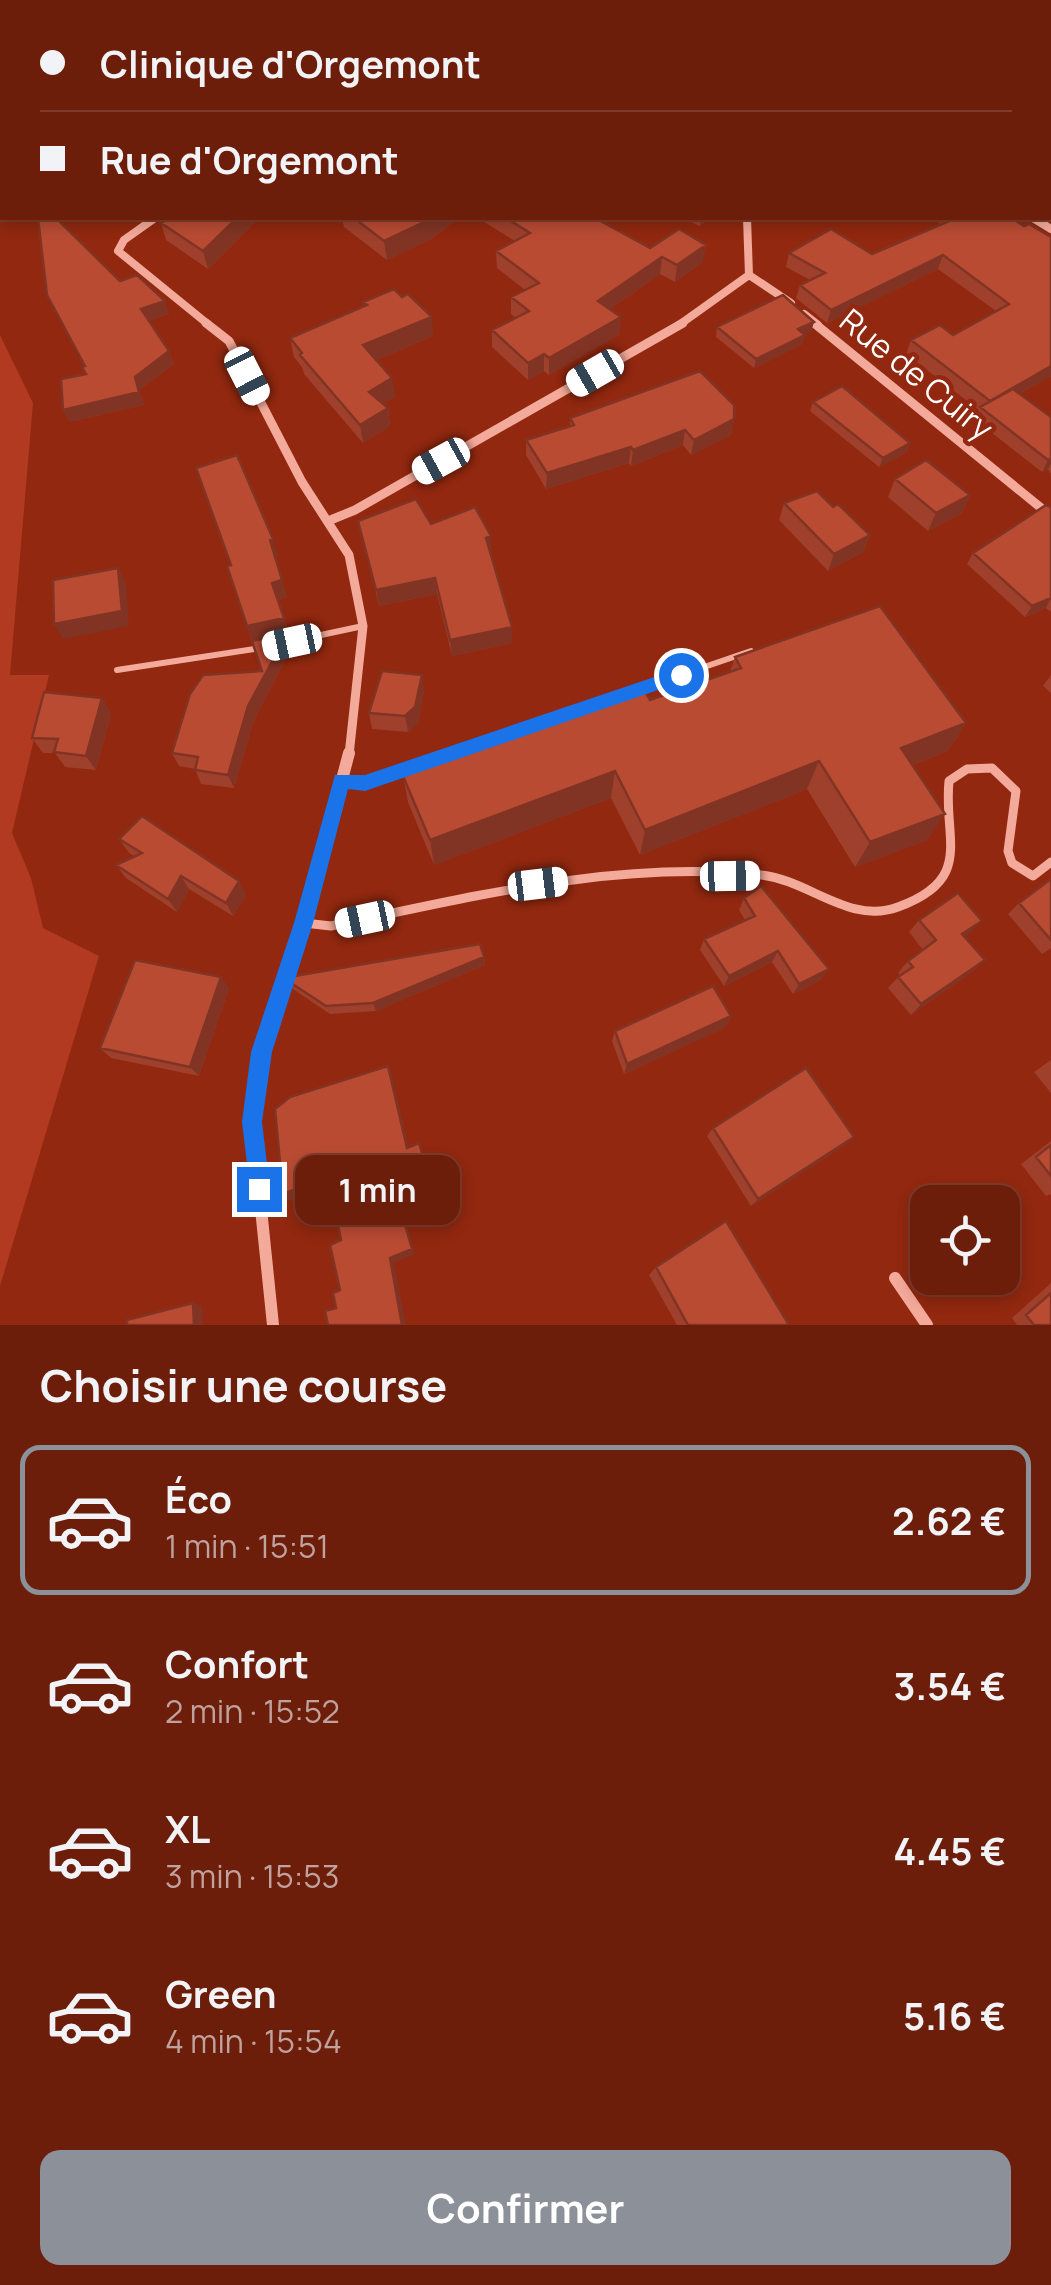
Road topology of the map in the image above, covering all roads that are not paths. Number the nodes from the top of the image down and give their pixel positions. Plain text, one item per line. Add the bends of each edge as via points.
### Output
1 (153, 220) edge
2 (747, 220) edge
3 (749, 274) junction
4 (1051, 516) edge
5 (328, 521) junction
6 (363, 626) junction
7 (751, 651) edge
8 (118, 670) dead end
9 (342, 781) junction
10 (1051, 862) edge
11 (304, 923) junction
12 (895, 1278) dead end
13 (273, 1325) edge
14 (927, 1325) edge

1 - 5 street via 118,251 229,341
2 - 3 street
3 - 4 street, Rue de Cuiry
3 - 5 street via 691,318
5 - 6 street via 349,554
6 - 8 lane
6 - 9 street
7 - 9 lane via 365,783
9 - 11 street
10 - 11 lane via 1034,876 1012,863 1016,791 992,768 967,768 949,781 956,842 948,868 930,890 870,914 766,875 586,878 331,926
11 - 13 street via 262,1052 252,1122
12 - 14 street

